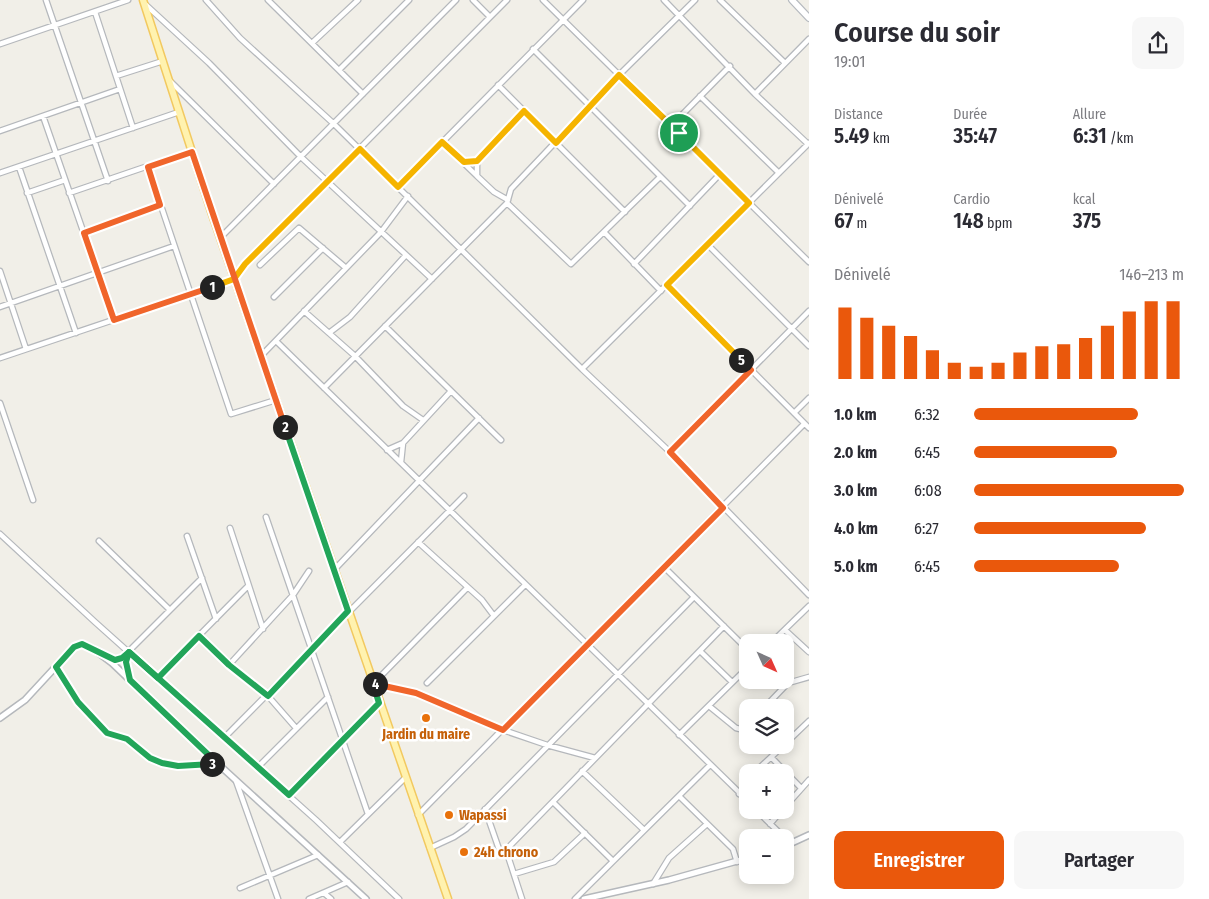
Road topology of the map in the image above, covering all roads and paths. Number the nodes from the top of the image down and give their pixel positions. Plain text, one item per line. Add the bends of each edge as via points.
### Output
1 (46, 0) edge
2 (128, 0) edge
3 (206, 0) edge
4 (268, 0) edge
5 (358, 0) edge
6 (409, 0) edge
7 (456, 0) edge
8 (473, 0) edge
9 (507, 0) edge
10 (543, 0) edge
11 (583, 0) edge
12 (664, 0) edge
13 (695, 0) edge
14 (720, 0) edge
15 (792, 0) edge
16 (144, 2) edge
17 (95, 12) junction
18 (680, 15) junction
19 (490, 17) junction
20 (809, 18) edge
21 (563, 20) junction
22 (54, 26) junction
23 (809, 39) edge
24 (0, 44) edge
25 (312, 44) junction
26 (533, 49) junction
27 (163, 61) junction
28 (785, 63) junction
29 (730, 66) junction
30 (339, 70) junction
31 (619, 75) junction
32 (116, 76) junction
33 (169, 80) junction
34 (498, 85) junction
35 (120, 89) junction
36 (363, 94) junction
37 (756, 94) junction
38 (700, 96) junction
39 (80, 103) junction
40 (590, 107) junction
41 (524, 111) junction
42 (179, 112) junction
43 (43, 116) junction
44 (334, 124) junction
45 (671, 126) junction
46 (133, 128) junction
47 (0, 131) edge
48 (94, 141) junction
49 (442, 142) junction
50 (556, 143) junction
51 (809, 144) edge
52 (360, 149) junction
53 (192, 152) junction
54 (56, 154) junction
55 (301, 157) junction
56 (477, 161) junction
57 (464, 162) junction
58 (19, 167) junction
59 (148, 167) junction
60 (0, 173) edge
61 (779, 173) junction
62 (720, 174) junction
63 (478, 176) junction
64 (660, 177) junction
65 (64, 180) junction
66 (108, 180) junction
67 (328, 182) junction
68 (274, 184) junction
69 (398, 187) junction
70 (28, 193) junction
71 (69, 193) junction
72 (408, 196) junction
73 (507, 201) junction
74 (749, 203) junction
75 (160, 205) junction
76 (690, 206) junction
77 (625, 212) junction
78 (381, 232) junction
79 (604, 232) junction
80 (84, 233) junction
81 (220, 238) junction
82 (707, 244) junction
83 (174, 246) junction
84 (323, 248) junction
85 (460, 249) junction
86 (406, 256) junction
87 (809, 262) edge
88 (634, 264) junction
89 (260, 266) dead end
90 (346, 268) junction
91 (0, 271) edge
92 (98, 273) junction
93 (234, 279) junction
94 (432, 279) junction
95 (667, 285) junction
96 (59, 286) junction
97 (661, 291) junction
98 (190, 295) junction
99 (274, 297) dead end
100 (10, 303) junction
101 (0, 307) edge
102 (304, 312) junction
103 (809, 312) edge
104 (114, 320) junction
105 (385, 326) junction
106 (791, 329) junction
107 (76, 333) junction
108 (329, 333) junction
109 (276, 341) junction
110 (809, 346) edge
111 (26, 349) junction
112 (261, 356) junction
113 (355, 356) junction
114 (0, 358) edge
115 (582, 369) junction
116 (751, 370) junction
117 (324, 388) junction
118 (451, 391) junction
119 (809, 398) edge
120 (276, 400) junction
121 (0, 403) edge
122 (794, 413) junction
123 (479, 418) junction
124 (424, 420) junction
125 (804, 424) junction
126 (809, 428) edge
127 (501, 440) dead end
128 (404, 443) junction
129 (387, 450) junction
130 (670, 452) junction
131 (401, 462) junction
132 (419, 481) junction
133 (464, 496) dead end
134 (33, 500) dead end
135 (723, 508) junction
136 (449, 510) junction
137 (266, 517) dead end
138 (230, 528) dead end
139 (0, 534) edge
140 (187, 536) dead end
141 (99, 541) dead end
142 (418, 542) junction
143 (664, 568) junction
144 (334, 570) junction
145 (309, 571) dead end
146 (202, 578) junction
147 (525, 585) junction
148 (248, 586) junction
149 (467, 588) junction
150 (293, 595) junction
151 (694, 596) junction
152 (809, 596) edge
153 (809, 606) edge
154 (170, 610) junction
155 (348, 611) junction
156 (494, 616) junction
157 (216, 619) junction
158 (724, 626) junction
159 (263, 629) junction
160 (785, 630) junction
161 (781, 634) edge
162 (199, 636) junction
163 (739, 641) edge
164 (587, 645) junction
165 (312, 648) junction
166 (700, 651) junction
167 (129, 652) junction
168 (809, 652) edge
169 (104, 656) junction
170 (229, 665) junction
171 (56, 667) junction
172 (617, 675) junction
173 (739, 675) edge
174 (809, 677) edge
175 (158, 678) junction
176 (130, 680) junction
177 (732, 682) junction
178 (427, 683) dead end
179 (373, 684) junction
180 (268, 696) junction
181 (328, 697) junction
182 (773, 699) edge
183 (379, 703) junction
184 (647, 704) junction
185 (709, 706) junction
186 (0, 718) edge
187 (809, 721) edge
188 (296, 728) junction
189 (739, 729) edge
190 (503, 730) junction
191 (679, 735) junction
192 (794, 735) edge
193 (225, 737) junction
194 (342, 740) junction
195 (546, 745) junction
196 (774, 754) edge
197 (771, 757) junction
198 (595, 758) junction
199 (217, 763) junction
200 (764, 764) edge
201 (710, 765) junction
202 (258, 767) junction
203 (582, 771) junction
204 (405, 778) junction
205 (809, 780) edge
206 (236, 781) junction
207 (801, 788) junction
208 (739, 794) edge
209 (289, 795) junction
210 (679, 796) junction
211 (794, 796) edge
212 (552, 802) junction
213 (485, 809) junction
214 (368, 814) junction
215 (418, 815) junction
216 (765, 819) edge
217 (774, 819) edge
218 (707, 824) junction
219 (770, 824) junction
220 (775, 829) edge
221 (644, 830) junction
222 (585, 833) junction
223 (809, 835) edge
224 (340, 842) junction
225 (794, 843) edge
226 (430, 848) junction
227 (506, 850) junction
228 (318, 855) junction
229 (613, 861) junction
230 (737, 862) joint
231 (514, 874) junction
232 (270, 876) junction
233 (348, 882) junction
234 (653, 884) junction
235 (240, 888) dead end
236 (324, 892) junction
237 (313, 898) edge
238 (278, 899) edge
239 (332, 899) edge
240 (366, 899) edge
241 (399, 899) edge
242 (448, 899) edge
243 (522, 899) edge
244 (575, 899) edge
245 (584, 899) edge

1 - 22 street
2 - 17 street
3 - 44 street via 240,38
4 - 25 street
5 - 25 street
6 - 30 street
7 - 36 street
8 - 19 street
9 - 19 street
10 - 21 street
11 - 21 street
12 - 18 street
13 - 18 street
14 - 28 street
15 - 20 main road
16 - 27 main road
16 - 55 street
17 - 22 street
17 - 32 street
18 - 29 street
18 - 31 street
19 - 52 street
21 - 26 street
21 - 31 street
22 - 24 street
22 - 39 street
23 - 28 street
25 - 30 street
26 - 34 street
26 - 40 street
27 - 32 street
27 - 33 main road
28 - 37 street
29 - 37 street
29 - 38 street
30 - 36 street
31 - 40 street
31 - 45 street
32 - 35 street
33 - 42 main road
33 - 68 street
34 - 41 street
34 - 49 street
35 - 39 street
35 - 46 street
36 - 44 street
37 - 51 street
38 - 45 street
38 - 61 street
39 - 43 street
39 - 48 street
40 - 50 street
40 - 64 street
41 - 50 street
41 - 56 street
42 - 46 street
42 - 53 main road
43 - 47 street
43 - 54 street
44 - 52 street
44 - 55 street
45 - 62 street
46 - 48 street
48 - 54 street
48 - 66 street
49 - 57 street
49 - 69 street
50 - 73 street via 511,189
50 - 77 street
51 - 61 street
52 - 67 street
52 - 69 street
53 - 59 street
53 - 81 main road
54 - 58 street
54 - 65 street
55 - 67 street
55 - 68 street
56 - 57 street
56 - 63 street
57 - 63 street
58 - 60 street
58 - 70 street
59 - 66 street
59 - 75 street
61 - 74 street
62 - 74 street
62 - 76 street
63 - 73 street
64 - 76 street
64 - 77 street
65 - 70 street
65 - 71 street
66 - 71 street
67 - 78 street
67 - 93 street via 245,264
68 - 81 street
69 - 72 street
70 - 96 street
71 - 80 street
72 - 78 street
72 - 85 street
73 - 79 street via 571,264
73 - 85 street
74 - 82 street
74 - 87 street
75 - 80 street
75 - 83 street
76 - 88 street
77 - 79 street
78 - 86 street
78 - 90 street
79 - 88 street
80 - 92 street
81 - 93 main road
82 - 95 street
82 - 106 street
83 - 92 street
83 - 98 street
84 - 89 street via 299,228
84 - 90 street
84 - 99 street
85 - 94 street
85 - 115 street
86 - 94 street
86 - 108 street via 350,317
88 - 97 street
90 - 102 street
91 - 100 street
92 - 96 street
92 - 104 street
93 - 98 street
93 - 112 main road
94 - 105 street
95 - 97 street
95 - 116 street
96 - 100 street
96 - 107 street
97 - 115 street
98 - 104 street
98 - 120 street via 231,414
100 - 101 street
100 - 111 street
102 - 108 street
102 - 109 street
103 - 106 street
104 - 107 street
105 - 113 street
105 - 118 street
106 - 110 street
106 - 116 street
107 - 111 street
108 - 113 street
109 - 112 street
109 - 117 street
111 - 114 street
112 - 120 main road
113 - 117 street
113 - 124 street via 403,406
115 - 130 street
116 - 122 street
116 - 130 street
117 - 129 street
118 - 123 street
118 - 124 street
119 - 122 street
120 - 144 main road
121 - 134 street
122 - 125 street
123 - 127 street
123 - 132 street
124 - 128 street
125 - 126 street
125 - 135 street
128 - 129 street
128 - 131 street
129 - 131 street
130 - 135 street
131 - 132 street
132 - 136 street
132 - 144 street
133 - 136 street
135 - 143 street
135 - 152 street
136 - 142 street
136 - 147 street
137 - 150 street
138 - 148 street
139 - 167 street
140 - 146 street
141 - 154 street
142 - 149 street
142 - 155 street
143 - 151 street
143 - 164 street
144 - 155 main road
145 - 150 street
146 - 154 street
146 - 157 street
147 - 156 street
147 - 164 street
148 - 157 street
148 - 159 street
149 - 156 street
149 - 179 street
150 - 159 street
150 - 165 street
151 - 158 street
151 - 172 street
153 - 160 street
154 - 167 street
155 - 165 street
155 - 179 main road
156 - 178 street
157 - 162 street
158 - 163 street
158 - 166 street
159 - 170 street
160 - 161 street
160 - 168 street
162 - 170 street
162 - 175 street
164 - 172 street
164 - 190 street
165 - 180 street
165 - 181 street
166 - 177 street
166 - 184 street
167 - 169 street via 117,660
167 - 175 street
167 - 176 street via 126,662
169 - 171 street via 82,644 74,647
169 - 176 street
170 - 180 street
171 - 186 street via 24,700
171 - 199 street via 78,702 107,733 127,739 150,758 162,763 178,766
172 - 184 street
172 - 195 street
173 - 177 street
174 - 182 street via 788,683
175 - 193 street
176 - 199 street
177 - 185 street
179 - 183 main road
179 - 190 street via 416,693
180 - 188 street
180 - 193 street
181 - 188 street
181 - 194 street
183 - 194 street
183 - 204 main road
184 - 191 street
184 - 198 street
185 - 189 street
185 - 191 street
187 - 192 street
188 - 202 street
190 - 195 street
190 - 215 street
191 - 201 street
193 - 202 street
194 - 209 street
194 - 214 street
195 - 198 street
195 - 213 street
196 - 197 street
197 - 200 street
197 - 207 street
198 - 203 street
199 - 206 street
201 - 208 street
201 - 210 street
202 - 209 street
203 - 212 street
203 - 221 street
204 - 214 street
204 - 215 main road
205 - 207 street
206 - 228 street
206 - 232 street
207 - 211 street
209 - 224 street
210 - 218 street
210 - 221 street
212 - 222 street
212 - 227 street
213 - 226 street via 459,835
213 - 227 street via 501,855
214 - 224 street
215 - 226 main road
216 - 219 street
217 - 219 street
218 - 230 street via 733,849
218 - 234 street via 669,858
219 - 220 street
221 - 229 street
222 - 229 street
222 - 231 street via 554,862
223 - 225 street
224 - 241 street
226 - 242 main road
227 - 231 street
228 - 232 street
228 - 233 street
229 - 244 street
230 - 234 street
231 - 243 street
232 - 235 street
232 - 238 street
233 - 236 street
233 - 240 street
234 - 245 street
236 - 237 street
236 - 239 street

